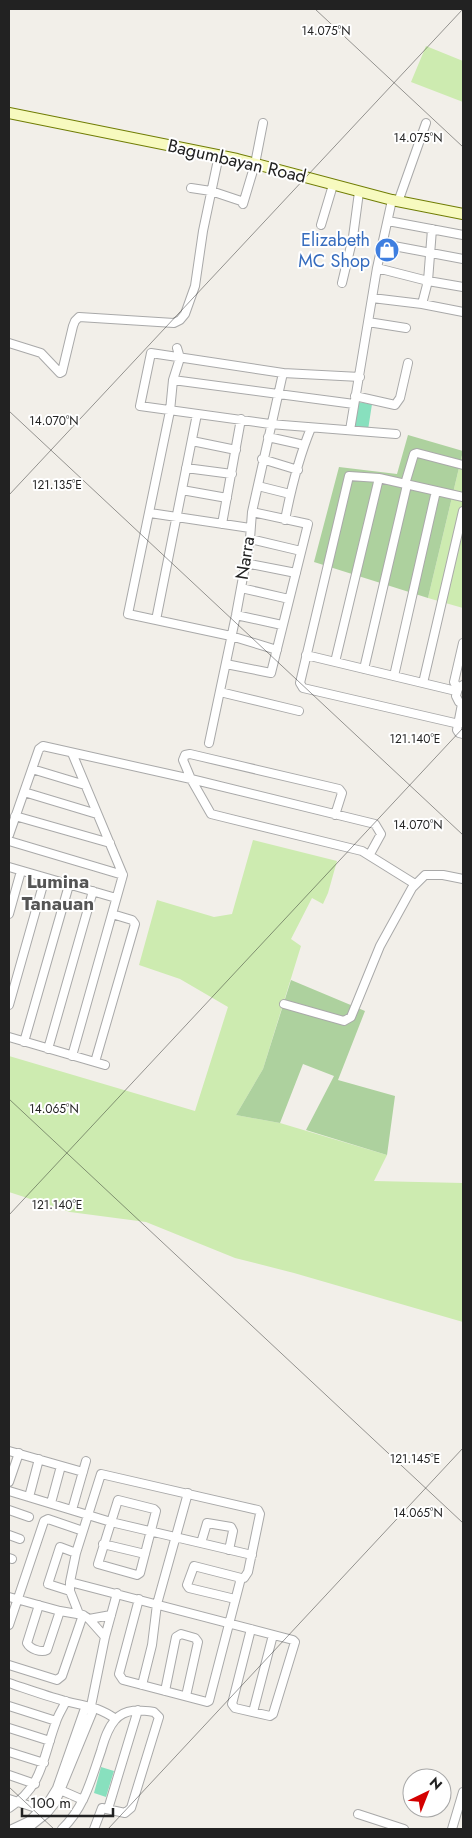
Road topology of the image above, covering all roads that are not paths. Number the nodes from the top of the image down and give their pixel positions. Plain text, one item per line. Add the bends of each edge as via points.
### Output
1 (9, 113) edge
2 (263, 123) dead end
3 (426, 123) dead end
4 (218, 155) junction
5 (255, 164) junction
6 (333, 185) junction
7 (191, 188) dead end
8 (211, 191) junction
9 (359, 192) junction
10 (395, 201) junction
11 (463, 214) edge
12 (388, 221) junction
13 (321, 225) dead end
14 (432, 229) junction
15 (463, 234) edge
16 (383, 244) junction
17 (430, 253) junction
18 (463, 260) edge
19 (377, 268) junction
20 (428, 281) junction
21 (342, 282) dead end
22 (463, 286) edge
23 (372, 298) junction
24 (422, 304) junction
25 (463, 312) edge
26 (368, 322) junction
27 (406, 328) dead end
28 (9, 343) edge
29 (178, 348) dead end
30 (180, 358) junction
31 (408, 363) dead end
32 (283, 373) junction
33 (360, 377) junction
34 (173, 380) junction
35 (279, 395) junction
36 (354, 400) junction
37 (170, 410) junction
38 (197, 414) junction
39 (241, 419) junction
40 (270, 424) junction
41 (311, 428) junction
42 (350, 430) junction
43 (396, 434) dead end
44 (268, 437) junction
45 (192, 442) junction
46 (304, 445) junction
47 (236, 450) junction
48 (262, 459) junction
49 (463, 465) edge
50 (186, 468) junction
51 (298, 470) junction
52 (232, 474) junction
53 (379, 478) junction
54 (406, 484) junction
55 (258, 486) junction
56 (182, 490) junction
57 (436, 491) junction
58 (290, 494) junction
59 (463, 497) edge
60 (227, 498) junction
61 (463, 511) edge
62 (150, 512) junction
63 (252, 512) junction
64 (176, 517) junction
65 (285, 520) junction
66 (222, 524) junction
67 (461, 526) edge
68 (250, 528) junction
69 (250, 539) junction
70 (301, 551) junction
71 (245, 563) junction
72 (296, 573) junction
73 (241, 588) junction
74 (290, 599) junction
75 (236, 615) junction
76 (156, 620) junction
77 (282, 625) junction
78 (231, 636) junction
79 (463, 643) edge
80 (277, 650) junction
81 (306, 655) junction
82 (335, 662) junction
83 (226, 664) junction
84 (364, 669) junction
85 (394, 676) junction
86 (423, 683) junction
87 (459, 688) edge
88 (220, 692) junction
89 (463, 704) edge
90 (299, 711) dead end
91 (458, 724) junction
92 (463, 734) edge
93 (209, 743) dead end
94 (72, 753) junction
95 (32, 769) junction
96 (191, 780) junction
97 (85, 785) junction
98 (24, 792) junction
99 (97, 814) junction
100 (335, 815) junction
101 (15, 816) junction
102 (9, 835) edge
103 (9, 841) edge
104 (110, 843) junction
105 (370, 854) junction
106 (9, 867) edge
107 (21, 870) junction
108 (123, 875) junction
109 (45, 878) junction
110 (463, 879) edge
111 (69, 884) junction
112 (415, 884) junction
113 (93, 891) junction
114 (116, 898) junction
115 (9, 914) edge
116 (112, 914) junction
117 (284, 1004) dead end
118 (9, 1005) edge
119 (9, 1037) edge
120 (24, 1042) junction
121 (48, 1049) junction
122 (72, 1056) junction
123 (95, 1062) junction
124 (105, 1065) dead end
125 (9, 1451) edge
126 (18, 1454) junction
127 (39, 1460) junction
128 (86, 1461) dead end
129 (61, 1466) junction
130 (83, 1472) junction
131 (9, 1482) edge
132 (9, 1491) edge
133 (188, 1493) junction
134 (29, 1497) junction
135 (51, 1503) junction
136 (9, 1510) edge
137 (72, 1510) junction
138 (88, 1514) junction
139 (29, 1517) dead end
140 (110, 1522) junction
141 (83, 1530) junction
142 (151, 1531) junction
143 (9, 1535) edge
144 (175, 1537) junction
145 (20, 1539) dead end
146 (201, 1543) junction
147 (103, 1544) junction
148 (229, 1550) junction
149 (76, 1552) junction
150 (145, 1554) junction
151 (252, 1555) junction
152 (241, 1578) junction
153 (70, 1582) junction
154 (70, 1591) junction
155 (117, 1593) junction
156 (9, 1597) edge
157 (18, 1599) junction
158 (139, 1599) junction
159 (235, 1599) junction
160 (157, 1604) junction
161 (39, 1605) junction
162 (60, 1611) junction
163 (111, 1614) junction
164 (84, 1616) junction
165 (229, 1623) junction
166 (9, 1626) edge
167 (251, 1629) junction
168 (273, 1635) junction
169 (105, 1637) junction
170 (9, 1665) edge
171 (9, 1683) edge
172 (142, 1685) junction
173 (165, 1691) junction
174 (186, 1696) junction
175 (66, 1701) junction
176 (9, 1706) edge
177 (91, 1706) junction
178 (138, 1710) junction
179 (253, 1712) junction
180 (116, 1719) junction
181 (56, 1721) junction
182 (9, 1728) edge
183 (50, 1741) junction
184 (9, 1752) edge
185 (44, 1763) junction
186 (9, 1775) edge
187 (35, 1784) junction
188 (60, 1789) junction
189 (463, 1792) edge
190 (9, 1799) edge
191 (83, 1800) junction
192 (18, 1802) junction
193 (9, 1808) edge
194 (108, 1809) junction
195 (45, 1811) junction
196 (358, 1814) dead end
197 (459, 1815) edge
198 (12, 1829) edge
199 (27, 1829) edge
200 (62, 1829) edge
201 (94, 1829) edge
202 (404, 1829) edge
203 (452, 1829) edge

1 - 4 street, Bagumbayan Road
2 - 5 street
3 - 10 street
4 - 5 street, Bagumbayan Road
4 - 8 street
5 - 6 street, Bagumbayan Road
5 - 8 street via 243,204
6 - 9 street, Bagumbayan Road
6 - 13 street
7 - 8 street
8 - 28 street via 195,286 180,320 174,323 80,317 75,320 60,373 41,353
9 - 10 street, Bagumbayan Road
9 - 21 street
10 - 11 street, Bagumbayan Road
10 - 12 street
12 - 14 street
12 - 16 street
14 - 15 street
14 - 17 street
16 - 17 street
16 - 19 street
17 - 18 street
17 - 20 street
19 - 20 street
19 - 23 street
20 - 22 street
20 - 24 street
23 - 24 street
23 - 26 street
24 - 25 street
26 - 27 street
26 - 33 street
29 - 30 street
30 - 32 street
30 - 34 street
30 - 37 street via 151,353 140,406
31 - 36 street via 400,398 395,404
32 - 33 street
32 - 35 street, Narra
33 - 36 street
34 - 35 street
34 - 37 street
35 - 36 street
35 - 40 street, Narra
36 - 42 street
37 - 38 street
37 - 62 street
38 - 39 street
38 - 45 street
39 - 40 street
39 - 47 street
40 - 41 street
40 - 44 street, Narra
41 - 42 street
41 - 46 street
42 - 43 street
44 - 46 street
44 - 48 street, Narra
45 - 47 street
45 - 50 street
46 - 51 street
47 - 52 street
48 - 51 street
48 - 55 street, Narra
49 - 54 street via 414,454
50 - 52 street
50 - 56 street
51 - 58 street
52 - 60 street
53 - 54 street
53 - 81 street via 349,476
53 - 82 street
54 - 57 street
54 - 84 street
55 - 58 street
55 - 63 street, Narra
56 - 60 street
56 - 64 street
57 - 59 street
57 - 85 street
58 - 65 street
60 - 66 street
61 - 67 street
62 - 64 street
62 - 76 street via 128,614
63 - 65 street
63 - 68 street, Narra
64 - 66 street
64 - 76 street
65 - 70 street via 308,524
66 - 68 street
67 - 86 street
68 - 69 street, Narra
69 - 70 street
69 - 71 street, Narra
70 - 72 street
71 - 72 street
71 - 73 street, Narra
72 - 74 street
73 - 74 street
73 - 75 street, Narra
74 - 77 street
75 - 77 street
75 - 78 street, Narra
76 - 78 street
77 - 80 street
78 - 80 street
78 - 83 street, Narra
79 - 87 street via 454,682
80 - 83 street via 271,673
81 - 82 street
81 - 91 street via 300,683 303,688
82 - 84 street
83 - 88 street, Narra
84 - 85 street
85 - 86 street
86 - 87 street
87 - 89 street via 457,699
88 - 90 street
88 - 93 street, Narra
89 - 91 street
91 - 92 street via 458,732
94 - 95 street via 43,746
94 - 96 street
94 - 97 street
95 - 97 street
95 - 98 street
96 - 100 street
96 - 100 street via 183,760 190,754 339,789 342,793
96 - 105 street via 211,814
97 - 99 street
98 - 99 street
98 - 101 street
99 - 104 street
100 - 105 street via 375,824 381,834
101 - 102 street
101 - 104 street
103 - 108 street
104 - 108 street
105 - 112 street
106 - 107 street
107 - 109 street
107 - 115 street
108 - 114 street
109 - 111 street
109 - 118 street
110 - 112 street via 425,875
111 - 113 street
111 - 120 street
112 - 117 street via 380,946 351,1017 344,1021
113 - 114 street
113 - 121 street
114 - 116 street
116 - 122 street
116 - 123 street via 135,924
119 - 120 street
120 - 121 street
121 - 122 street
122 - 123 street
123 - 124 street
125 - 126 street
126 - 127 street
126 - 131 street
127 - 129 street
127 - 134 street
128 - 130 street
129 - 130 street
129 - 135 street
130 - 137 street
132 - 134 street
133 - 138 street via 101,1474
133 - 144 street
133 - 151 street via 258,1510 260,1514
134 - 135 street
135 - 137 street
136 - 139 street
137 - 138 street
138 - 140 street
138 - 141 street
140 - 142 street
140 - 142 street via 119,1500 156,1510
140 - 147 street
141 - 149 street
141 - 157 street via 46,1520
142 - 144 street
142 - 150 street
143 - 145 street
144 - 146 street
144 - 160 street
146 - 148 street
146 - 148 street via 207,1523 231,1527
147 - 150 street
147 - 150 street via 98,1564 138,1575
148 - 151 street
149 - 153 street
149 - 154 street via 60,1547 48,1584
151 - 152 street via 246,1575
152 - 159 street
152 - 159 street via 194,1566 187,1585
153 - 154 street
153 - 155 street
154 - 164 street
155 - 158 street
155 - 163 street
156 - 157 street
157 - 161 street
157 - 166 street
158 - 160 street
158 - 172 street via 119,1674 123,1680
159 - 165 street
160 - 165 street
160 - 172 street via 152,1645
161 - 162 street
161 - 162 street via 27,1644 42,1651 47,1650
162 - 164 street
163 - 164 street
163 - 169 street
164 - 169 street
164 - 170 street via 59,1680
165 - 167 street
165 - 174 street via 211,1699 207,1702
167 - 168 street
167 - 179 street via 232,1704 234,1708
168 - 179 street
168 - 179 street via 295,1642 274,1714
169 - 177 street
171 - 175 street
172 - 173 street
173 - 174 street
173 - 174 street via 176,1637 181,1634 198,1642
175 - 177 street
175 - 181 street
176 - 181 street
177 - 180 street
177 - 188 street via 92,1713 73,1751
178 - 180 street via 126,1712
178 - 194 street
178 - 194 street via 154,1712 159,1717 131,1808 125,1813
180 - 191 street via 105,1739
181 - 183 street
182 - 183 street
183 - 185 street
184 - 185 street
185 - 187 street
186 - 187 street
187 - 192 street
188 - 191 street
188 - 195 street
189 - 197 street
190 - 192 street
191 - 200 street
192 - 193 street
192 - 195 street
194 - 201 street via 100,1809
195 - 198 street
195 - 199 street
196 - 202 street
197 - 203 street

